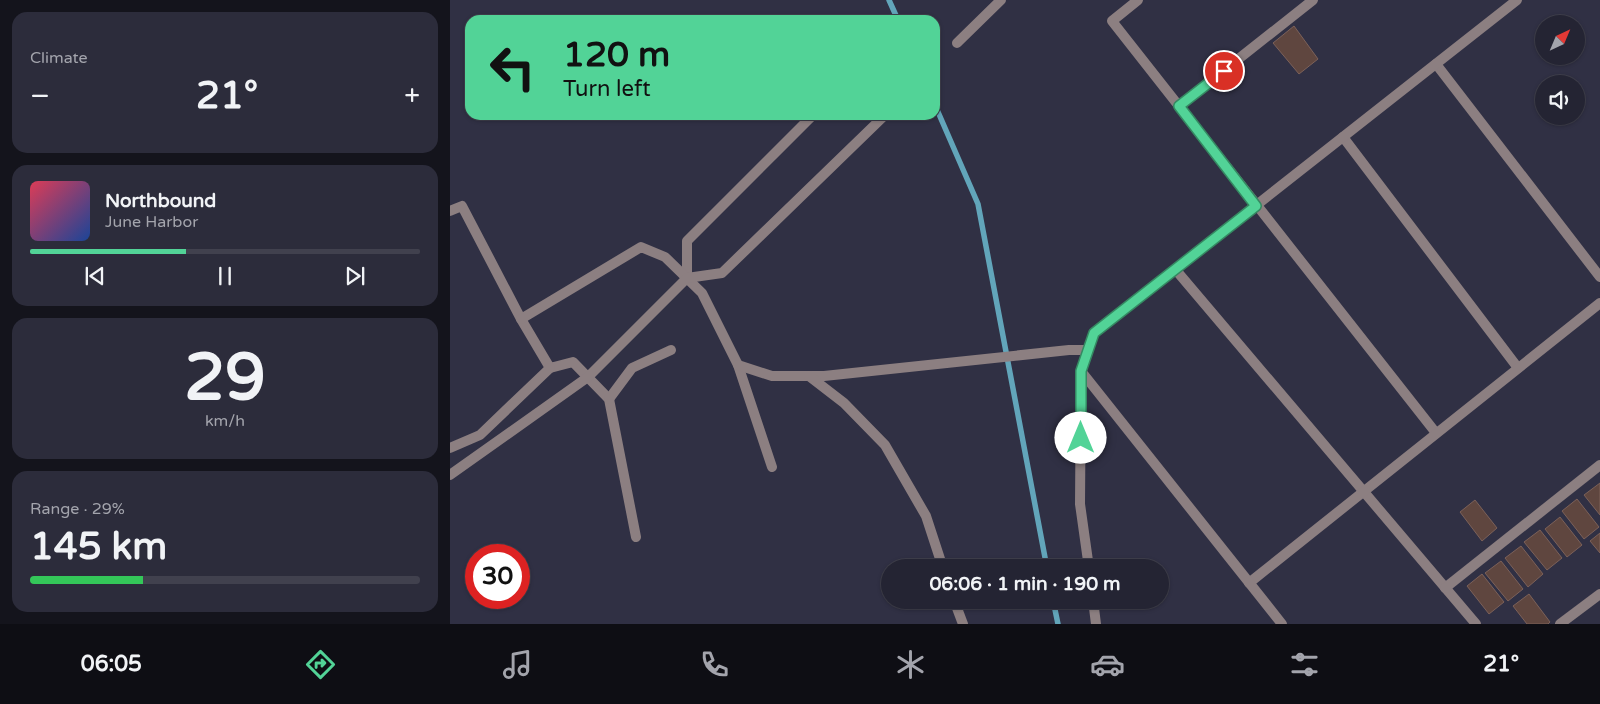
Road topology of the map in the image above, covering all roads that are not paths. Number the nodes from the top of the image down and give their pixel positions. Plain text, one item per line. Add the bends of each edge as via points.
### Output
1 (1001, 0) edge
2 (1138, 0) edge
3 (1313, 0) edge
4 (1517, 0) edge
5 (957, 43) dead end
6 (1436, 64) junction
7 (1179, 106) junction
8 (808, 120) edge
9 (880, 120) edge
10 (1343, 137) junction
11 (1256, 206) junction
12 (450, 211) edge
13 (1175, 269) junction
14 (1600, 277) edge
15 (687, 278) junction
16 (1600, 303) edge
17 (520, 319) junction
18 (671, 350) dead end
19 (1088, 350) junction
20 (738, 365) junction
21 (550, 368) junction
22 (1518, 368) junction
23 (1081, 371) junction
24 (809, 376) junction
25 (588, 377) junction
26 (610, 399) junction
27 (1436, 433) junction
28 (450, 448) edge
29 (1600, 466) edge
30 (772, 467) dead end
31 (450, 475) edge
32 (1363, 492) junction
33 (636, 537) dead end
34 (941, 559) edge
35 (1088, 559) edge
36 (1249, 583) junction
37 (1445, 588) junction
38 (1600, 594) edge
39 (957, 609) edge
40 (1094, 609) edge
41 (962, 624) edge
42 (1096, 624) edge
43 (1282, 624) edge
44 (1476, 624) edge
45 (1560, 624) edge

1 - 5 street
2 - 7 street via 1112,21
3 - 7 street
4 - 6 street
6 - 10 street
6 - 14 street
7 - 11 street
8 - 15 street via 687,241
9 - 15 street via 722,273
10 - 11 street
10 - 22 street
11 - 13 street
11 - 27 street
12 - 17 street via 462,206
13 - 19 street via 1094,333
13 - 32 street
15 - 17 street via 665,257 641,247
15 - 20 street via 702,293
15 - 25 street
16 - 22 street
17 - 21 street
18 - 26 street via 632,368
19 - 23 street
19 - 24 street
20 - 24 street via 772,376
20 - 30 street
21 - 25 street via 573,362
21 - 28 street via 480,435
22 - 27 street
23 - 35 street via 1080,504
23 - 36 street
24 - 34 street via 844,403 885,444 926,516
25 - 26 street
25 - 31 street
26 - 33 street
27 - 32 street
29 - 37 street
32 - 36 street
32 - 37 street
36 - 43 street
37 - 44 street
38 - 45 street
39 - 41 street
40 - 42 street

